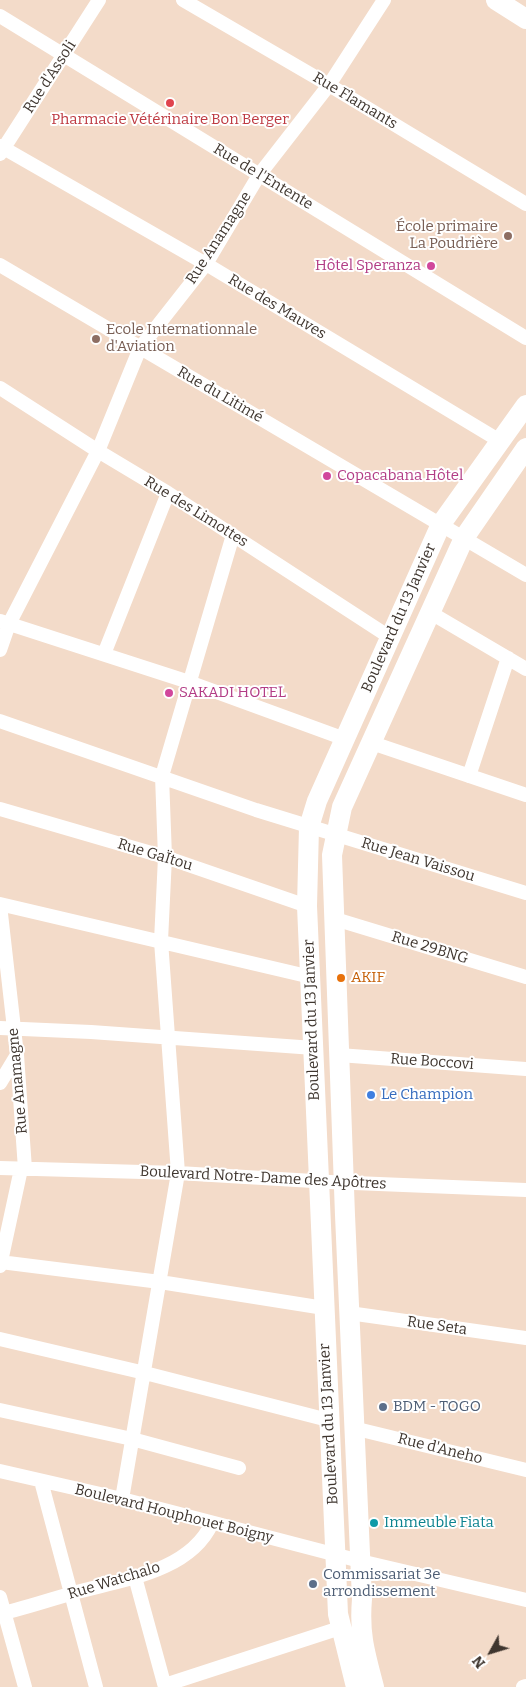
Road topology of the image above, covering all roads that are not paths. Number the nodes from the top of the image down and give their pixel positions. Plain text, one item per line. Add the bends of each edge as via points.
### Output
1 (99, 0) edge
2 (183, 0) edge
3 (384, 0) edge
4 (496, 0) edge
5 (0, 16) edge
6 (526, 19) edge
7 (64, 56) junction
8 (329, 84) junction
9 (1, 150) edge
10 (259, 175) junction
11 (526, 204) edge
12 (206, 264) junction
13 (0, 266) edge
14 (526, 338) edge
15 (140, 348) junction
16 (0, 388) edge
17 (526, 404) edge
18 (500, 441) junction
19 (98, 451) junction
20 (524, 454) edge
21 (168, 492) junction
22 (441, 524) junction
23 (233, 535) junction
24 (464, 538) junction
25 (526, 575) edge
26 (431, 613) junction
27 (5, 623) edge
28 (391, 638) junction
29 (0, 650) edge
30 (104, 654) junction
31 (508, 658) junction
32 (526, 669) edge
33 (189, 682) junction
34 (0, 720) edge
35 (345, 738) junction
36 (372, 743) junction
37 (162, 776) junction
38 (469, 776) junction
39 (526, 795) edge
40 (0, 809) edge
41 (309, 827) junction
42 (336, 835) junction
43 (165, 857) junction
44 (526, 893) edge
45 (0, 904) edge
46 (307, 906) junction
47 (335, 919) junction
48 (161, 941) junction
49 (2, 949) edge
50 (311, 977) junction
51 (526, 977) edge
52 (7, 1029) edge
53 (169, 1039) junction
54 (314, 1048) junction
55 (339, 1055) junction
56 (17, 1056) junction
57 (526, 1069) edge
58 (0, 1083) edge
59 (0, 1168) edge
60 (23, 1169) junction
61 (178, 1173) junction
62 (318, 1181) junction
63 (344, 1182) junction
64 (526, 1190) edge
65 (0, 1262) edge
66 (0, 1266) edge
67 (160, 1282) junction
68 (324, 1308) junction
69 (349, 1313) junction
70 (526, 1338) edge
71 (0, 1339) edge
72 (144, 1373) junction
73 (0, 1410) edge
74 (328, 1420) junction
75 (353, 1428) junction
76 (132, 1439) junction
77 (238, 1468) dead end
78 (526, 1470) edge
79 (0, 1471) edge
80 (41, 1481) junction
81 (122, 1499) junction
82 (212, 1523) junction
83 (348, 1558) junction
84 (135, 1577) junction
85 (72, 1594) junction
86 (0, 1596) edge
87 (526, 1600) edge
88 (3, 1614) edge
89 (340, 1628) junction
90 (165, 1686) edge
91 (25, 1687) edge
92 (96, 1687) edge
93 (356, 1687) edge
94 (374, 1687) edge

1 - 7 street, Rue d'Assoli
2 - 8 street, Rue Flamants
3 - 8 street, Rue Anamagne
4 - 6 highway
5 - 7 street, Rue de l'Entente
7 - 9 street, Rue d'Assoli
7 - 10 street, Rue de l'Entente
8 - 10 street, Rue Anamagne
8 - 11 street, Rue Flamants
9 - 12 street, Rue des Mauves
10 - 12 street, Rue Anamagne
10 - 14 street, Rue de l'Entente
12 - 15 street, Rue Anamagne
12 - 18 street, Rue des Mauves
13 - 15 street, Rue du Litimé
15 - 19 street, Rue Anamagne
15 - 22 street, Rue du Litimé
16 - 19 street, Rue des Limottes
17 - 18 highway, Boulevard du 13 Janvier
18 - 22 highway, Boulevard du 13 Janvier
19 - 21 street, Rue des Limottes
19 - 27 street, Rue Anamagne
20 - 24 highway, Boulevard du 13 Janvier
21 - 23 street, Rue des Limottes
21 - 30 street
22 - 24 street, Rue du Litimé
22 - 28 highway, Boulevard du 13 Janvier
23 - 28 street, Rue des Limottes
23 - 33 street
24 - 25 street, Rue du Litimé
24 - 26 highway, Boulevard du 13 Janvier
26 - 31 street
26 - 36 highway, Boulevard du 13 Janvier
27 - 29 street, Rue Anamagne
27 - 30 street
28 - 35 highway, Boulevard du 13 Janvier
30 - 33 street
31 - 32 street
31 - 38 street
33 - 35 street
33 - 37 street
34 - 37 street, Rue Jean Vaissou
35 - 41 highway, Boulevard du 13 Janvier
36 - 38 street
36 - 42 highway, Boulevard du 13 Janvier via 342,807
37 - 41 street, Rue Jean Vaissou
37 - 43 street
38 - 39 street
40 - 43 street, Rue GaÏtou
41 - 42 street, Rue Jean Vaissou
41 - 46 highway, Boulevard du 13 Janvier
42 - 44 street, Rue Jean Vaissou
42 - 47 highway, Boulevard du 13 Janvier via 332,855
43 - 46 street, Rue GaÏtou
43 - 48 street
45 - 48 street
45 - 49 street, Rue Anamagne
46 - 50 highway, Boulevard du 13 Janvier
47 - 51 street, Rue 29BNG
47 - 55 highway, Boulevard du 13 Janvier
48 - 50 street
48 - 53 street
49 - 52 street, Rue Anamagne
50 - 54 highway, Boulevard du 13 Janvier
52 - 53 street
52 - 56 street, Rue Anamagne
53 - 54 street
53 - 61 street
54 - 62 highway, Boulevard du 13 Janvier
55 - 57 street, Rue Boccovi
55 - 63 highway, Boulevard du 13 Janvier
56 - 58 street
56 - 60 street, Rue Anamagne
59 - 60 street, Boulevard Notre-Dame des Apôtres
60 - 61 street, Boulevard Notre-Dame des Apôtres
60 - 65 street, Rue Anamagne
61 - 62 street, Boulevard Notre-Dame des Apôtres
61 - 67 street
62 - 63 street, Boulevard Notre-Dame des Apôtres
62 - 68 highway, Boulevard du 13 Janvier
63 - 64 street, Boulevard Notre-Dame des Apôtres
63 - 69 highway, Boulevard du 13 Janvier
65 - 66 street, Rue Anamagne
65 - 67 street
67 - 68 street
67 - 72 street
68 - 74 highway, Boulevard du 13 Janvier
69 - 70 street, Rue Seta
69 - 75 highway, Boulevard du 13 Janvier
71 - 72 street
72 - 74 street
72 - 76 street
73 - 76 street
74 - 83 highway, Boulevard du 13 Janvier
75 - 78 street, Rue d'Aneho
75 - 83 highway, Boulevard du 13 Janvier
76 - 77 street
76 - 81 street
79 - 80 street, Boulevard Houphouet Boigny
80 - 81 street, Boulevard Houphouet Boigny
80 - 85 street
81 - 82 street, Boulevard Houphouet Boigny
82 - 83 street, Boulevard Houphouet Boigny
82 - 84 street, Rue Watchalo via 207,1533 171,1564
83 - 87 street, Boulevard Houphouet Boigny
83 - 89 highway, Boulevard du 13 Janvier
83 - 94 highway, Boulevard du 13 Janvier via 361,1637
84 - 85 street, Rue Watchalo
84 - 90 street
85 - 88 street, Rue Watchalo
85 - 92 street
86 - 88 street
88 - 91 street
89 - 90 street
89 - 93 highway, Boulevard du 13 Janvier

